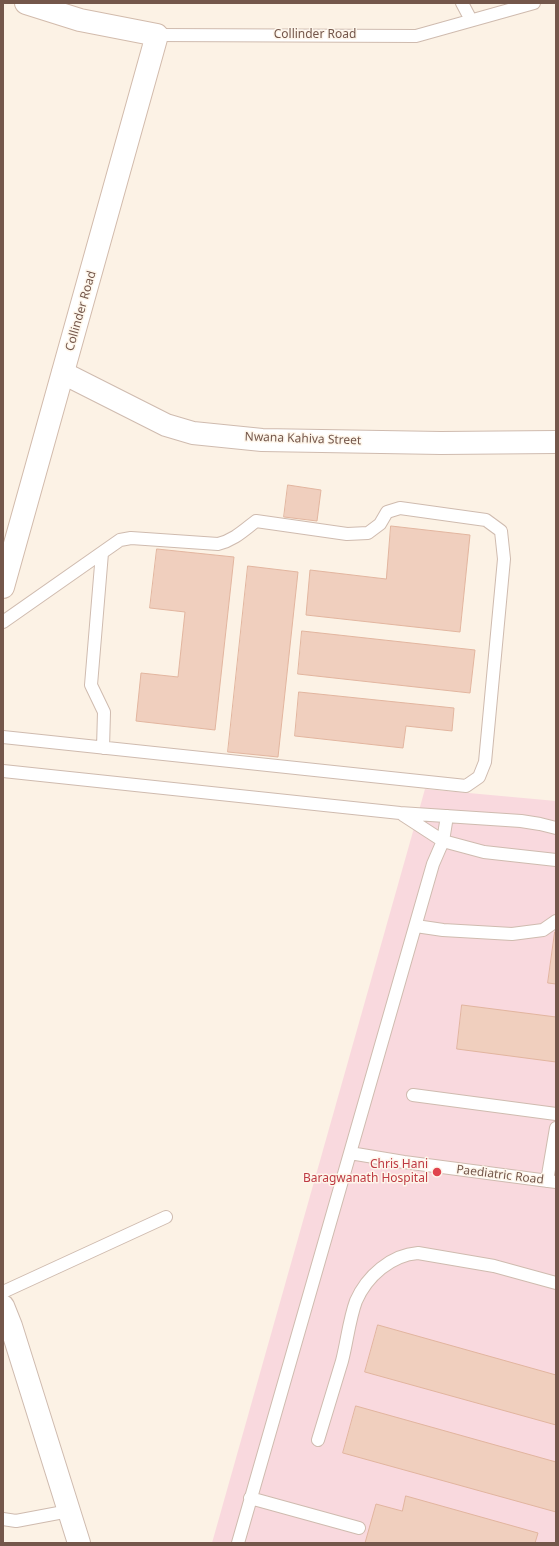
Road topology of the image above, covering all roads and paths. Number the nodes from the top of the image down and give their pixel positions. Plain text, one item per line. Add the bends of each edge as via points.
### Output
1 (26, 3) edge
2 (462, 3) edge
3 (534, 3) edge
4 (471, 20) junction
5 (158, 35) junction
6 (63, 373) junction
7 (556, 442) edge
8 (102, 553) junction
9 (3, 587) edge
10 (3, 622) edge
11 (3, 737) edge
12 (103, 748) junction
13 (3, 771) edge
14 (400, 813) junction
15 (447, 816) junction
16 (556, 828) edge
17 (443, 841) junction
18 (556, 860) edge
19 (556, 921) edge
20 (416, 926) junction
21 (413, 1095) dead end
22 (556, 1114) edge
23 (556, 1128) edge
24 (350, 1153) junction
25 (552, 1182) edge
26 (166, 1217) dead end
27 (556, 1283) edge
28 (3, 1292) edge
29 (3, 1306) edge
30 (318, 1440) dead end
31 (250, 1498) junction
32 (69, 1510) junction
33 (3, 1519) edge
34 (359, 1528) dead end
35 (79, 1543) edge
36 (238, 1543) edge

1 - 5 street, Collinder Road via 80,20
2 - 4 lane
3 - 4 lane, Collinder Road
4 - 5 lane, Collinder Road via 416,36
5 - 6 street, Collinder Road
6 - 7 street, Nwana Kahiva Street via 166,425 193,432 262,440
6 - 9 street, Collinder Road
8 - 10 lane
8 - 12 lane via 91,685 104,712
8 - 12 lane via 120,540 131,538 218,544 240,535 256,521 347,534 368,533 380,524 387,512 400,508 486,520 502,531 504,545 485,762 479,777 466,786
11 - 12 lane
13 - 14 lane
14 - 15 lane
14 - 17 lane
15 - 16 lane via 521,821
15 - 17 lane
17 - 18 lane via 484,852
17 - 20 lane via 433,864
19 - 20 lane via 543,930 512,934
20 - 24 lane
21 - 22 lane
23 - 25 lane
24 - 25 lane, Paediatric Road
24 - 31 lane
26 - 28 lane
27 - 30 lane via 494,1266 418,1253 408,1253 385,1264 372,1276 356,1301
29 - 32 street
31 - 34 lane
31 - 36 lane
32 - 33 lane via 16,1521
32 - 35 street

